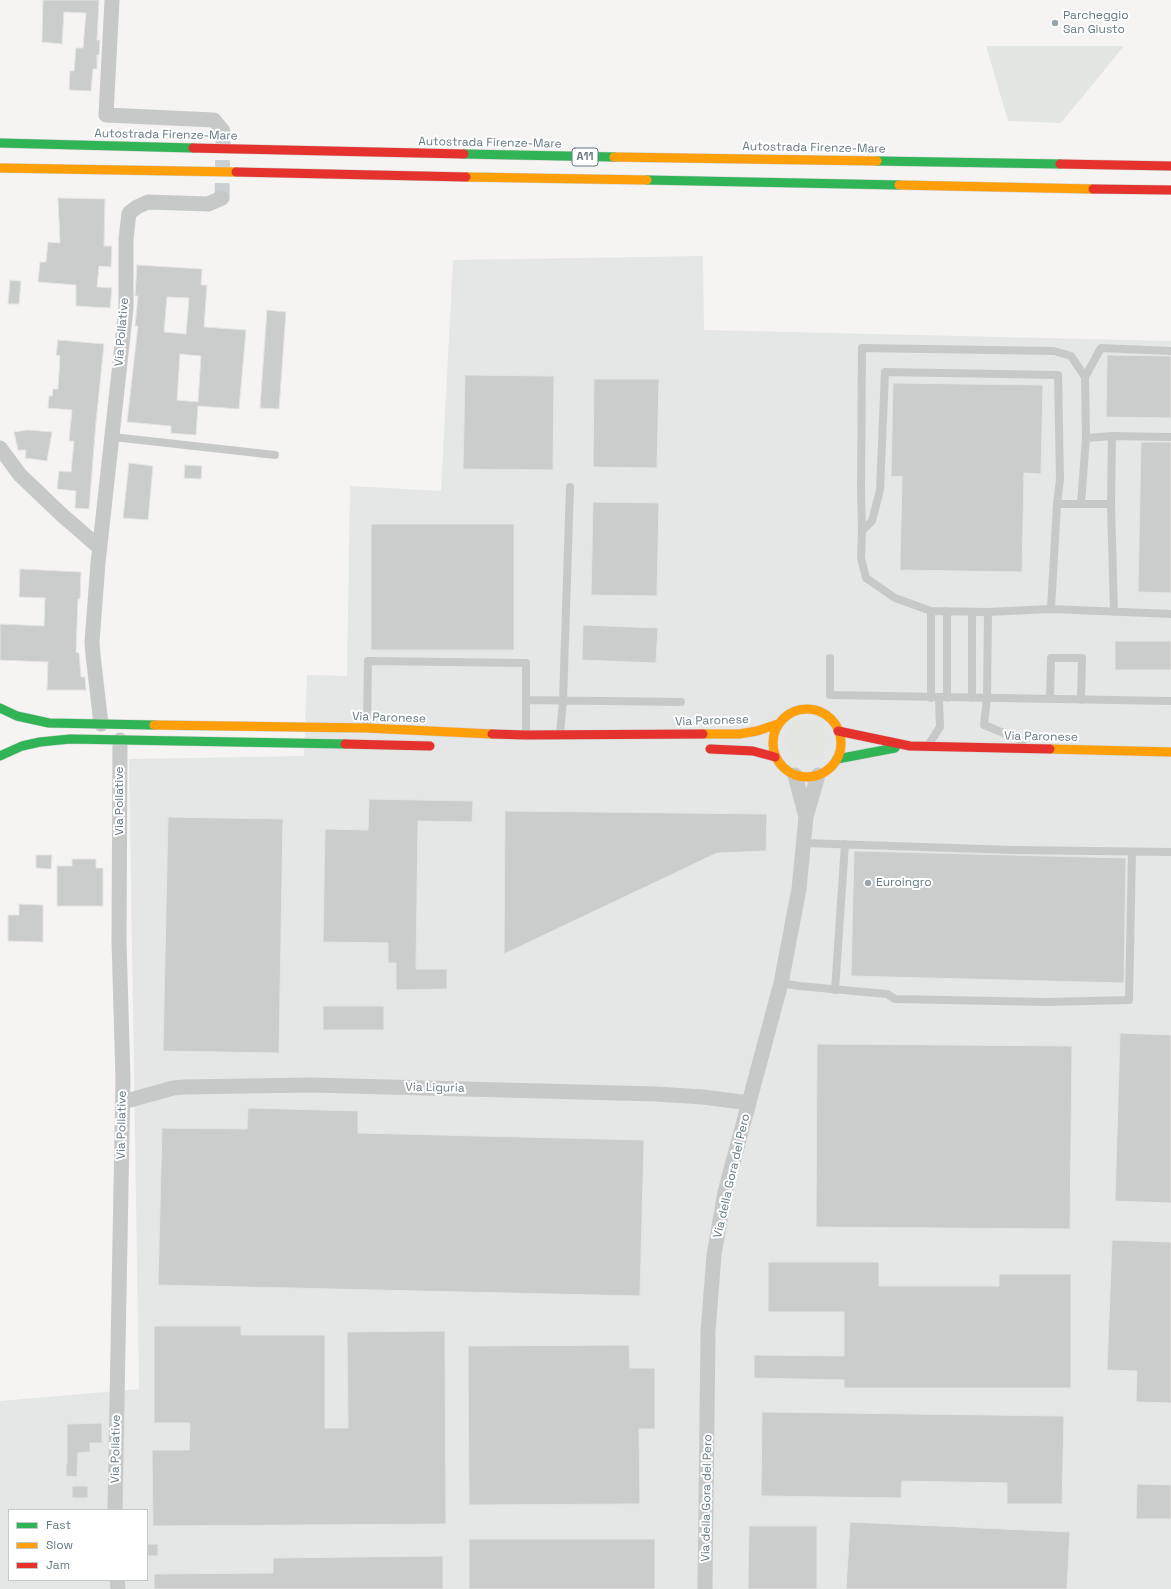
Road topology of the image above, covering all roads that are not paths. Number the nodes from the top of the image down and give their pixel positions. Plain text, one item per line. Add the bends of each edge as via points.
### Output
1 (112, 0) edge
2 (223, 131) dead end
3 (0, 143) edge
4 (1171, 166) edge
5 (0, 168) edge
6 (1171, 190) edge
7 (222, 198) dead end
8 (1171, 351) edge
9 (1085, 377) junction
10 (1112, 436) junction
11 (113, 437) junction
12 (1171, 437) edge
13 (1086, 438) junction
14 (0, 448) edge
15 (275, 455) dead end
16 (570, 487) dead end
17 (1081, 503) junction
18 (1057, 504) junction
19 (1111, 504) junction
20 (862, 531) junction
21 (100, 548) junction
22 (1051, 609) junction
23 (931, 611) junction
24 (947, 611) junction
25 (972, 612) junction
26 (988, 612) junction
27 (1114, 612) junction
28 (1171, 614) edge
29 (830, 658) dead end
30 (939, 698) junction
31 (972, 698) junction
32 (987, 698) junction
33 (1050, 699) junction
34 (526, 700) junction
35 (1081, 700) junction
36 (563, 701) junction
37 (1171, 701) edge
38 (681, 702) dead end
39 (0, 708) edge
40 (101, 724) junction
41 (778, 724) junction
42 (367, 728) junction
43 (838, 731) junction
44 (526, 735) junction
45 (560, 735) junction
46 (120, 740) junction
47 (440, 746) dead end
48 (910, 746) junction
49 (927, 746) junction
50 (700, 749) dead end
51 (1043, 750) junction
52 (1171, 752) edge
53 (0, 756) edge
54 (775, 757) junction
55 (837, 758) junction
56 (795, 775) junction
57 (818, 775) junction
58 (806, 817) junction
59 (803, 843) junction
60 (845, 844) junction
61 (1132, 852) junction
62 (1171, 852) edge
63 (782, 983) junction
64 (835, 990) junction
65 (123, 1102) junction
66 (749, 1103) junction
67 (115, 1509) edge
68 (705, 1589) edge

1 - 2 street via 106,115 214,120
3 - 4 main road, Autostrada Firenze-Mare / A11 via 548,156
5 - 6 main road, A11
7 - 11 street, Via Pollative via 208,204 148,202 129,213 126,239 126,308
8 - 9 lane via 1101,348
9 - 13 lane
9 - 20 lane via 1071,356 1054,350 862,348
10 - 12 lane
10 - 13 lane
10 - 19 lane
11 - 15 lane
11 - 21 street, Via Pollative
13 - 17 lane
14 - 21 street via 20,475
16 - 36 lane
17 - 18 lane
17 - 19 lane
18 - 20 lane via 1060,479 1058,375 885,372 880,490 872,521
18 - 22 lane
19 - 27 lane
20 - 23 lane via 861,558 866,578 894,598
21 - 40 street, Via Pollative via 92,655
22 - 26 lane
22 - 27 lane
23 - 24 lane
23 - 30 lane
24 - 25 lane
24 - 30 lane
25 - 26 lane
25 - 31 lane
26 - 32 lane
27 - 28 lane
29 - 30 lane via 830,695
30 - 31 lane
30 - 49 lane via 940,727
31 - 32 lane
32 - 33 lane
32 - 51 lane via 984,725
33 - 35 lane
33 - 35 lane via 1051,658 1082,658
34 - 36 lane
34 - 42 lane via 526,663 368,661
34 - 44 lane
35 - 37 lane
36 - 38 lane
36 - 45 lane
39 - 40 main road, Via Paronese via 17,716 49,723
40 - 42 main road, Via Paronese
41 - 43 main road, Via Paronese via 795,711 816,710 825,714
41 - 45 main road, Via Paronese via 739,734
41 - 54 main road via 772,746
42 - 44 main road, Via Paronese
43 - 48 main road, Via Paronese
43 - 55 main road via 841,740
44 - 45 main road, Via Paronese
46 - 47 main road
46 - 53 main road via 54,740 22,746
46 - 65 street, Via Pollative via 119,941
48 - 49 main road, Via Paronese
48 - 55 main road, Via Paronese
49 - 51 main road, Via Paronese
50 - 54 main road via 753,750
51 - 52 main road, Via Paronese
54 - 56 main road via 780,765
55 - 57 main road via 826,771
56 - 57 main road
56 - 58 street, Via della Gora del Pero
57 - 58 street, Via della Gora del Pero
58 - 59 street, Via della Gora del Pero
59 - 60 lane
59 - 63 street, Via della Gora del Pero via 799,889
60 - 61 lane
60 - 64 lane
61 - 62 lane
61 - 64 lane via 1129,1000 1046,1002 895,999 887,994
63 - 64 lane
63 - 66 street, Via della Gora del Pero
65 - 66 street, Via Liguria via 184,1087 311,1085 656,1094
65 - 67 street, Via Pollative
66 - 68 street, Via della Gora del Pero via 725,1192 714,1255 708,1332

